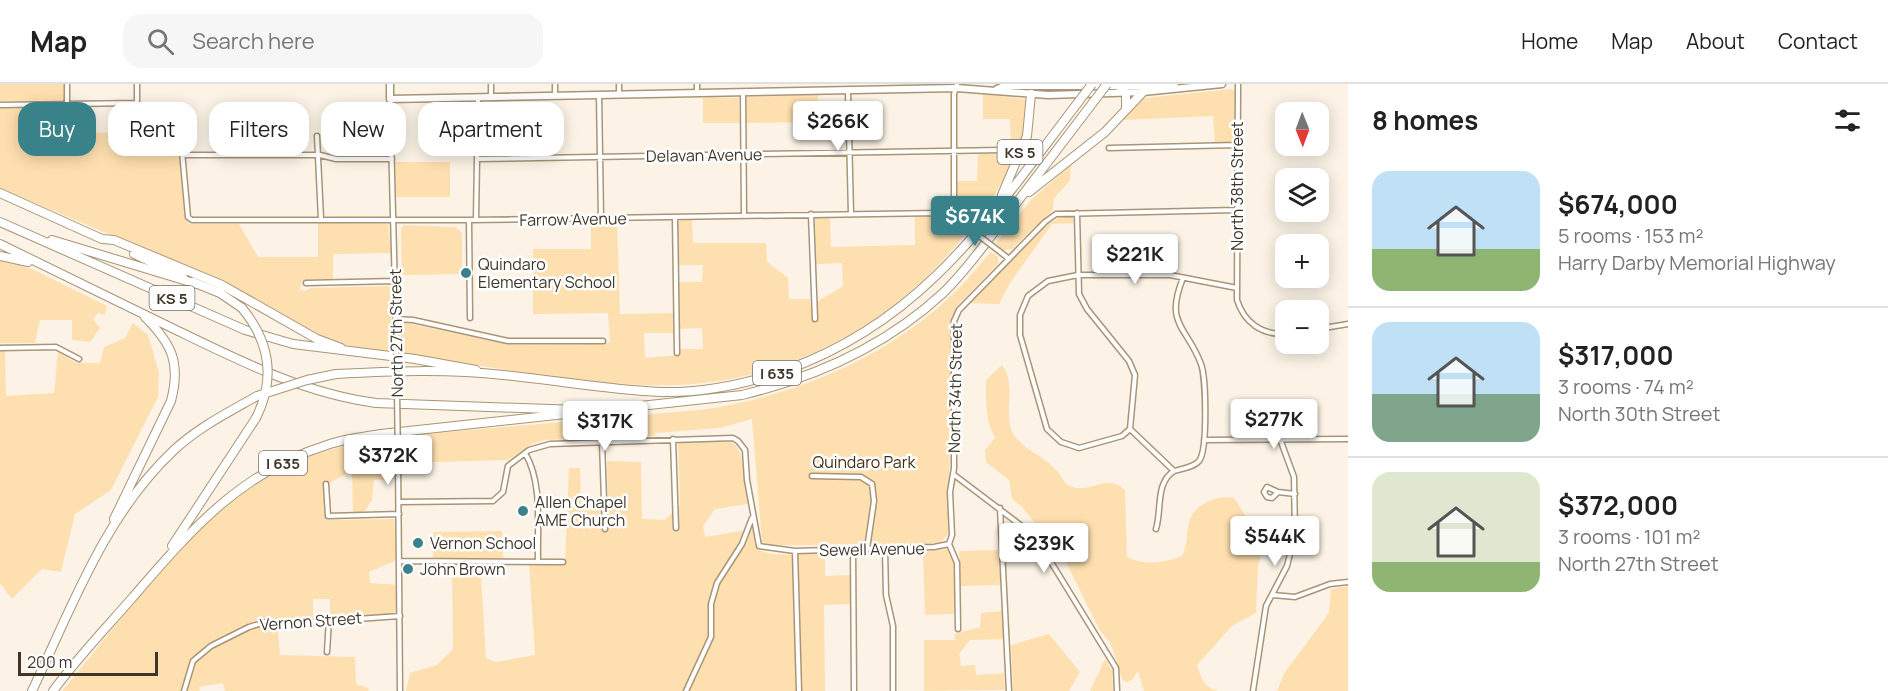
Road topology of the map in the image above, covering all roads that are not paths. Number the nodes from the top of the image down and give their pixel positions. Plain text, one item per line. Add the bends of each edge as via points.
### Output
1 (67, 84) edge
2 (137, 84) edge
3 (390, 84) edge
4 (491, 84) edge
5 (555, 84) edge
6 (619, 84) edge
7 (697, 84) edge
8 (1092, 84) edge
9 (1107, 84) edge
10 (1222, 84) edge
11 (1238, 84) edge
12 (1118, 85) edge
13 (957, 86) edge
14 (1182, 87) junction
15 (834, 88) edge
16 (1032, 88) edge
17 (848, 91) junction
18 (743, 92) junction
19 (1143, 92) junction
20 (697, 93) junction
21 (1126, 93) junction
22 (599, 94) junction
23 (619, 94) junction
24 (555, 95) junction
25 (478, 97) junction
26 (491, 97) junction
27 (390, 99) junction
28 (67, 102) edge
29 (137, 102) edge
30 (0, 105) edge
31 (18, 105) edge
32 (1126, 108) junction
33 (317, 135) dead end
34 (1237, 145) junction
35 (1109, 148) dead end
36 (1003, 150) dead end
37 (953, 151) junction
38 (849, 153) junction
39 (743, 154) junction
40 (309, 155) edge
41 (320, 155) junction
42 (183, 156) edge
43 (600, 157) junction
44 (392, 159) junction
45 (477, 159) junction
46 (0, 194) edge
47 (1018, 201) junction
48 (996, 207) junction
49 (1236, 210) junction
50 (1077, 213) junction
51 (811, 214) junction
52 (851, 214) junction
53 (744, 215) junction
54 (954, 216) junction
55 (675, 217) junction
56 (601, 218) junction
57 (321, 219) junction
58 (469, 220) junction
59 (476, 220) junction
60 (394, 221) junction
61 (0, 222) edge
62 (11, 227) junction
63 (102, 239) junction
64 (0, 244) edge
65 (0, 256) edge
66 (1009, 259) junction
67 (41, 264) junction
68 (1078, 275) junction
69 (1183, 278) junction
70 (396, 281) junction
71 (197, 284) junction
72 (306, 284) dead end
73 (1237, 288) junction
74 (140, 312) junction
75 (470, 318) dead end
76 (815, 319) dead end
77 (396, 320) junction
78 (1348, 324) edge
79 (1329, 327) edge
80 (1275, 333) edge
81 (603, 341) dead end
82 (0, 348) edge
83 (351, 352) junction
84 (677, 353) dead end
85 (79, 359) dead end
86 (501, 374) junction
87 (603, 411) junction
88 (1130, 429) junction
89 (673, 439) junction
90 (1280, 439) junction
91 (1348, 439) edge
92 (1204, 440) junction
93 (602, 442) junction
94 (525, 453) junction
95 (1174, 471) junction
96 (953, 474) junction
97 (812, 476) dead end
98 (326, 484) dead end
99 (1278, 492) dead end
100 (1295, 494) junction
101 (399, 502) junction
102 (1000, 507) junction
103 (399, 514) junction
104 (753, 514) junction
105 (676, 528) dead end
106 (605, 529) dead end
107 (1156, 529) dead end
108 (109, 533) junction
109 (949, 544) junction
110 (853, 549) junction
111 (867, 549) junction
112 (885, 549) junction
113 (795, 551) junction
114 (400, 561) junction
115 (538, 561) junction
116 (563, 561) dead end
117 (159, 567) junction
118 (1348, 582) edge
119 (1273, 595) junction
120 (400, 616) junction
121 (329, 619) junction
122 (958, 629) dead end
123 (327, 652) dead end
124 (32, 691) edge
125 (53, 691) edge
126 (184, 691) edge
127 (400, 691) edge
128 (686, 691) edge
129 (799, 691) edge
130 (854, 691) edge
131 (893, 691) edge
132 (1009, 691) edge
133 (1117, 691) edge
134 (1253, 691) edge

1 - 28 street
2 - 29 street
3 - 27 main road, North 27th Street
4 - 26 street
5 - 24 street
6 - 23 street
7 - 20 street
8 - 48 highway, I 635, bridge
9 - 47 highway, I 635, bridge
10 - 14 main road
11 - 34 street, North 38th Street
12 - 14 main road
12 - 16 main road
12 - 21 highway
13 - 16 main road
13 - 17 main road
13 - 37 street
14 - 19 main road
15 - 17 main road
15 - 18 main road
16 - 21 main road
16 - 48 highway, KS 5 via 1027,136
17 - 38 street
18 - 20 main road
18 - 39 street
19 - 21 main road
19 - 32 highway, KS 5
20 - 23 main road
21 - 32 highway
22 - 23 main road
22 - 24 main road
22 - 43 street
24 - 26 main road
25 - 26 main road
25 - 27 main road
25 - 45 street
27 - 44 street, North 27th Street
30 - 31 street
32 - 47 highway, KS 5 via 1105,132
33 - 41 street
34 - 35 street
34 - 49 street, North 38th Street
36 - 37 street, Delavan Avenue
37 - 38 street, Delavan Avenue
37 - 54 street
38 - 39 street, Delavan Avenue
38 - 52 street
39 - 43 street, Delavan Avenue
39 - 53 street
40 - 41 street
41 - 44 street via 336,159
41 - 57 street
42 - 57 street, Farrow Avenue via 188,217 192,220
43 - 45 street, Delavan Avenue
43 - 56 street
44 - 60 street, North 27th Street
45 - 59 street
46 - 63 highway
47 - 87 highway, I 635 via 943,293 900,327 834,367 742,395
48 - 86 highway, I 635 via 940,274 899,310 865,334 816,359 759,379 704,390 664,392
49 - 50 street
49 - 73 street, North 38th Street
50 - 66 street via 1051,216
50 - 68 street
51 - 52 street, Farrow Avenue
51 - 53 street, Farrow Avenue
51 - 76 street
52 - 54 street, Farrow Avenue
53 - 55 street, Farrow Avenue
54 - 66 street, bridge
55 - 56 street, Farrow Avenue
55 - 84 street
56 - 59 street, Farrow Avenue
57 - 60 street, Farrow Avenue
58 - 59 street, Farrow Avenue
58 - 60 street, Farrow Avenue
58 - 75 street
60 - 70 street, North 27th Street
61 - 62 highway, KS 5
62 - 71 highway
62 - 83 highway, KS 5 via 245,330 293,344
63 - 71 highway
63 - 83 highway via 114,240 222,285 317,339
64 - 67 highway, KS 5
65 - 67 highway
66 - 96 street, North 34th Street via 959,310 954,321
67 - 74 highway, KS 5
68 - 69 street via 1160,274
68 - 88 street via 1079,294 1087,309 1134,370
68 - 88 street via 1048,281 1030,294 1022,308 1020,335 1042,420 1053,436 1073,447 1085,448 1122,436
69 - 73 street
69 - 92 street via 1176,313 1181,330 1202,365
70 - 72 street
70 - 77 street, North 27th Street
71 - 117 highway, bridge via 242,308 258,328 268,357 269,382 256,418
73 - 80 street, North 38th Street via 1237,300 1248,321
74 - 87 highway, KS 5 via 278,377 343,398 376,403
74 - 108 highway via 170,349 176,382 171,401
77 - 81 street via 413,320 508,341
77 - 101 street, North 27th Street, bridge
78 - 79 street
82 - 85 street via 56,347
83 - 86 highway, KS 5
86 - 108 highway, I 635, bridge via 336,374 257,396 174,451
87 - 117 highway, I 635 via 381,434 328,444 252,479 215,507
88 - 95 street
89 - 93 street
89 - 104 street via 738,441 745,450
89 - 105 street
90 - 91 street
90 - 92 street
90 - 100 street via 1292,468
92 - 95 street via 1198,462
93 - 94 street via 550,444
93 - 106 street
94 - 101 street via 508,466 498,499
94 - 115 street via 536,481
95 - 107 street via 1163,482
96 - 102 street
96 - 109 street, North 34th Street
97 - 111 street via 861,477 872,484 874,501
98 - 103 street via 328,516
99 - 100 street
100 - 119 street via 1294,543
101 - 103 street, North 27th Street
102 - 132 street
102 - 133 street via 1035,536 1116,668
103 - 114 street, North 27th Street
104 - 113 street, Sewell Avenue via 759,546
104 - 128 street via 742,544 717,583 711,604 711,637
108 - 124 highway, I 635
109 - 112 street, Sewell Avenue
109 - 122 street, North 34th Street via 957,563
110 - 111 street, Sewell Avenue
110 - 113 street, Sewell Avenue
110 - 130 street
111 - 112 street, Sewell Avenue
112 - 131 street via 886,594 893,626
113 - 129 street
114 - 115 street
114 - 120 street, North 27th Street
115 - 116 street
117 - 125 highway, I 635
118 - 119 street via 1295,597
119 - 134 street via 1265,609
120 - 121 street, Vernon Street
120 - 127 street, North 27th Street
121 - 123 street
121 - 126 street, Vernon Street via 266,622 233,633 193,661

